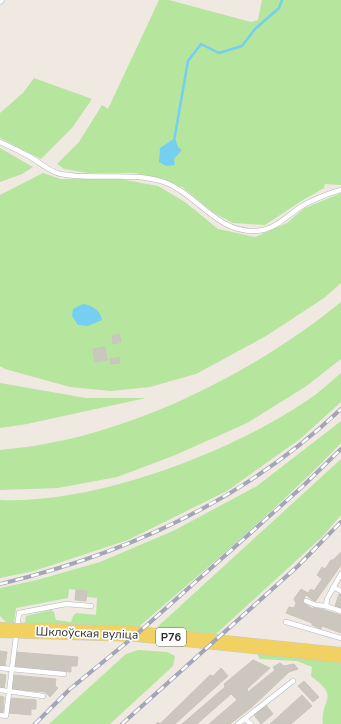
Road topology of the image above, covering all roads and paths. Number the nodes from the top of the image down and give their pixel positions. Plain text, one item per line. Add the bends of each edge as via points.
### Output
1 (0, 142) edge
2 (341, 190) edge
3 (341, 574) edge
4 (333, 588) junction
5 (341, 591) edge
6 (306, 601) dead end
7 (91, 606) dead end
8 (326, 606) junction
9 (341, 611) edge
10 (286, 622) dead end
11 (0, 630) edge
12 (16, 631) junction
13 (341, 638) edge
14 (341, 655) edge
15 (0, 668) edge
16 (11, 669) junction
17 (64, 674) dead end
18 (293, 681) dead end
19 (0, 690) edge
20 (8, 691) junction
21 (43, 696) dead end
22 (0, 715) edge
23 (245, 718) junction
24 (238, 724) edge
25 (251, 724) edge

1 - 2 lane via 62,174 140,178 170,185 222,223 241,230 256,231 272,227 304,205
3 - 4 lane
4 - 5 lane
4 - 8 lane
6 - 8 lane
7 - 12 lane via 66,604 19,613
8 - 9 lane
10 - 13 lane
11 - 12 main road, Шклоўская вуліца / Р76
12 - 14 main road, Шклоўская вуліца / Р76 via 137,634
12 - 16 lane
15 - 16 lane
16 - 17 lane
16 - 20 lane
18 - 23 lane
19 - 20 lane
20 - 21 lane
20 - 22 lane via 6,716
23 - 24 lane
23 - 25 lane

